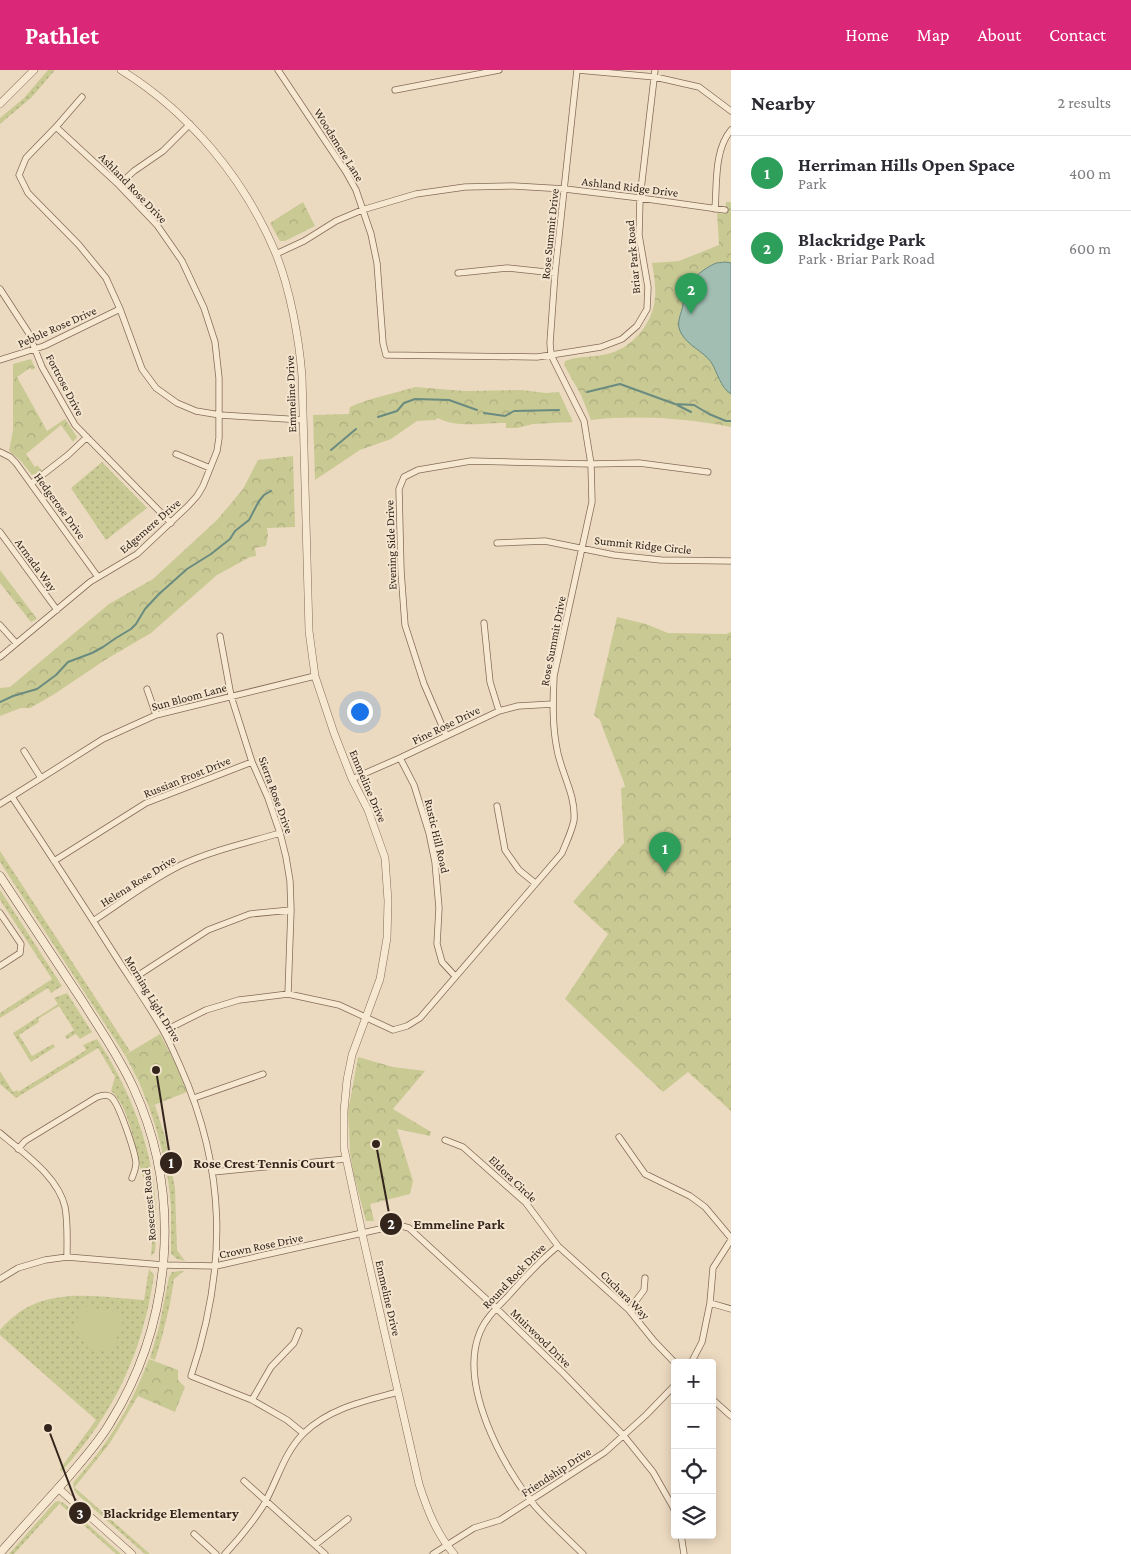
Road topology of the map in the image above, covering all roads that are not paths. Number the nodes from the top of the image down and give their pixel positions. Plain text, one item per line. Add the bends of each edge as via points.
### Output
1 (34, 70) edge
2 (121, 70) edge
3 (278, 70) edge
4 (499, 70) edge
5 (578, 70) edge
6 (655, 70) edge
7 (654, 77) junction
8 (395, 90) dead end
9 (82, 97) dead end
10 (0, 104) edge
11 (731, 111) edge
12 (190, 124) junction
13 (56, 127) junction
14 (731, 130) edge
15 (119, 185) junction
16 (565, 189) junction
17 (640, 198) junction
18 (715, 209) junction
19 (362, 210) junction
20 (725, 210) dead end
21 (276, 254) junction
22 (458, 273) dead end
23 (555, 273) junction
24 (0, 289) edge
25 (120, 309) junction
26 (36, 349) junction
27 (386, 355) joint
28 (551, 355) junction
29 (0, 360) edge
30 (220, 415) junction
31 (303, 420) junction
32 (87, 437) junction
33 (0, 452) edge
34 (176, 454) dead end
35 (591, 464) junction
36 (210, 468) junction
37 (708, 472) dead end
38 (32, 483) junction
39 (171, 523) junction
40 (0, 532) edge
41 (497, 543) dead end
42 (583, 548) junction
43 (731, 561) edge
44 (98, 577) junction
45 (57, 610) junction
46 (484, 623) dead end
47 (0, 624) edge
48 (220, 636) dead end
49 (16, 643) junction
50 (0, 657) edge
51 (315, 676) junction
52 (147, 689) dead end
53 (232, 696) junction
54 (553, 704) junction
55 (499, 711) junction
56 (156, 715) junction
57 (446, 735) junction
58 (24, 751) dead end
59 (400, 758) junction
60 (252, 762) junction
61 (41, 778) junction
62 (352, 779) junction
63 (12, 797) junction
64 (0, 804) edge
65 (497, 806) dead end
66 (280, 833) junction
67 (54, 861) junction
68 (0, 876) edge
69 (535, 883) junction
70 (290, 910) junction
71 (0, 914) edge
72 (93, 921) junction
73 (0, 966) edge
74 (455, 976) junction
75 (131, 980) junction
76 (288, 994) junction
77 (367, 1018) junction
78 (164, 1031) junction
79 (263, 1074) dead end
80 (194, 1098) junction
81 (0, 1133) edge
82 (619, 1137) dead end
83 (445, 1140) dead end
84 (18, 1149) junction
85 (346, 1159) junction
86 (213, 1172) junction
87 (132, 1178) dead end
88 (362, 1234) junction
89 (731, 1239) edge
90 (558, 1246) junction
91 (67, 1257) junction
92 (164, 1265) junction
93 (216, 1266) junction
94 (0, 1278) edge
95 (646, 1278) dead end
96 (710, 1303) junction
97 (496, 1308) junction
98 (731, 1309) edge
99 (629, 1310) junction
100 (299, 1331) dead end
101 (671, 1359) edge
102 (693, 1359) edge
103 (671, 1389) edge
104 (398, 1392) junction
105 (252, 1400) junction
106 (716, 1402) edge
107 (731, 1416) edge
108 (303, 1433) junction
109 (624, 1436) junction
110 (244, 1481) dead end
111 (58, 1488) junction
112 (266, 1500) junction
113 (531, 1500) junction
114 (671, 1503) edge
115 (348, 1519) dead end
116 (194, 1534) dead end
117 (682, 1539) edge
118 (446, 1544) junction
119 (315, 1545) junction
120 (0, 1553) edge
121 (132, 1554) edge
122 (216, 1554) edge
123 (225, 1554) edge
124 (325, 1554) edge
125 (433, 1554) edge
126 (454, 1554) edge
127 (583, 1554) edge
128 (684, 1554) edge

1 - 10 street
2 - 12 street, Emmeline Drive
3 - 19 street, Woodsmere Lane via 346,172
4 - 8 street
5 - 7 street
5 - 16 street, Rose Summit Drive
6 - 7 street, Briar Park Road
7 - 11 street via 699,87
7 - 17 street, Briar Park Road
9 - 13 street
12 - 15 street via 163,151
12 - 21 street, Emmeline Drive via 220,158 250,203
13 - 15 street, Ashland Rose Drive
13 - 25 street via 26,158 19,175 28,193 106,278
14 - 18 street via 719,156
15 - 30 street, Ashland Rose Drive via 157,225 182,261 204,308 215,342
16 - 17 street, Ashland Ridge Drive
16 - 19 street, Ashland Ridge Drive via 465,187 416,194
16 - 23 street, Rose Summit Drive
17 - 18 street, Ashland Ridge Drive
17 - 28 street, Briar Park Road via 639,235 648,287 647,309 637,326 622,339 601,347
18 - 20 street, Ashland Ridge Drive
19 - 21 street, Ashland Ridge Drive
19 - 27 street, Woodsmere Lane via 377,263
21 - 31 street, Emmeline Drive via 300,344
22 - 23 street via 507,268
23 - 28 street, Rose Summit Drive
24 - 26 street, Fortrose Drive
25 - 26 street, Pebble Rose Drive
25 - 30 street via 142,369 156,388 176,403
26 - 29 street, Pebble Rose Drive
26 - 32 street, Fortrose Drive via 73,422
27 - 28 street, Briar Park Road
28 - 35 street, Rose Summit Drive via 584,421
30 - 31 street
30 - 36 street, Edgemere Drive via 219,442
31 - 51 street, Emmeline Drive via 309,631
32 - 38 street
32 - 39 street, Fortrose Drive
33 - 38 street, Hedgerose Drive via 14,460
34 - 36 street
35 - 37 street via 639,463
35 - 42 street, Rose Summit Drive via 592,502
35 - 57 street, Evening Side Drive via 472,461 418,470 404,476 399,489 405,625 424,684
36 - 39 street, Edgemere Drive via 197,496
38 - 44 street, Hedgerose Drive
39 - 44 street, Edgemere Drive via 135,556
40 - 45 street, Armada Way
41 - 42 street, Summit Ridge Circle via 545,541
42 - 43 street, Summit Ridge Circle via 661,560
42 - 54 street, Rose Summit Drive via 554,676
44 - 45 street, Edgemere Drive
45 - 49 street, Edgemere Drive
46 - 55 street via 490,682
47 - 49 street
48 - 53 street, Sierra Rose Drive
49 - 50 street, Edgemere Drive
51 - 53 street, Sun Bloom Lane
51 - 62 street, Emmeline Drive
52 - 56 street
53 - 56 street, Sun Bloom Lane
53 - 60 street, Sierra Rose Drive
54 - 55 street, Pine Rose Drive via 518,706
54 - 69 street, Rose Summit Drive via 556,749 574,803 574,821 562,853
55 - 57 street, Pine Rose Drive
56 - 61 street, Sun Bloom Lane via 103,739
57 - 59 street, Pine Rose Drive
58 - 61 street
59 - 62 street, Pine Rose Drive
59 - 74 street, Rustic Hill Road via 414,785 429,833 439,908 437,944 442,962
60 - 66 street, Sierra Rose Drive
60 - 67 street, Russian Frost Drive via 146,803
61 - 63 street, Sun Bloom Lane
62 - 77 street, Emmeline Drive via 368,810 384,858 388,901 387,938 380,979
63 - 64 street, Sun Bloom Lane
63 - 67 street, Morning Light Drive
65 - 69 street via 505,850 519,870
66 - 70 street, Sierra Rose Drive via 290,881
66 - 72 street, Helena Rose Drive via 180,866
67 - 72 street, Morning Light Drive
68 - 92 main road, Rosecrest Road via 102,1032 134,1090 150,1134 162,1186
69 - 74 street, Rose Summit Drive
70 - 75 street via 250,914 208,930
70 - 76 street, Sierra Rose Drive
71 - 73 street via 21,944 20,953
72 - 75 street, Morning Light Drive
74 - 77 street, Rose Summit Drive via 420,1018 407,1026 393,1030
75 - 78 street, Morning Light Drive
76 - 77 street, Rose Summit Drive via 339,1005
76 - 78 street, Rose Summit Drive via 231,1002 206,1010
77 - 85 street, Emmeline Drive via 352,1055 347,1080 344,1111
78 - 80 street, Morning Light Drive
79 - 80 street
80 - 86 street, Morning Light Drive
81 - 84 street
82 - 89 street via 645,1174 690,1196 705,1208
83 - 90 street, Eldora Circle via 463,1147 502,1181 526,1204
84 - 87 street via 97,1096 110,1096 117,1104 136,1162
84 - 91 street via 48,1176 61,1196 66,1214
85 - 86 street
85 - 88 street, Emmeline Drive
86 - 93 street, Morning Light Drive via 217,1209
88 - 93 street, Crown Rose Drive
88 - 97 street, Muirwood Drive via 398,1225 409,1228
88 - 104 street, Emmeline Drive
89 - 96 street via 713,1268
90 - 97 street, Round Rock Drive
90 - 99 street, Cuchara Way
91 - 92 street, Crown Rose Drive
91 - 94 street, Crown Rose Drive via 18,1268
92 - 93 street, Crown Rose Drive
92 - 111 main road, Rosecrest Road via 152,1327 142,1359 122,1402 98,1441
93 - 105 street, Morning Light Drive via 209,1316 191,1376
95 - 99 street via 644,1290
96 - 98 street
96 - 102 street via 702,1342
97 - 109 street, Muirwood Drive
97 - 113 street, Round Rock Drive via 483,1326 475,1348 474,1381 499,1452
99 - 101 street, Cuchara Way
100 - 105 street via 294,1343 271,1367
103 - 109 street, Friendship Drive
104 - 108 street via 349,1405 322,1418
104 - 118 street, Emmeline Drive via 419,1484 429,1514
105 - 108 street, Morning Light Drive
106 - 107 street
108 - 112 street via 290,1451
109 - 113 street, Friendship Drive
109 - 114 street, Muirwood Drive via 654,1472
110 - 112 street
111 - 120 main road, Rosecrest Road
111 - 121 street
112 - 119 street
112 - 123 street
113 - 118 street, Friendship Drive via 500,1520 474,1528
113 - 127 street, Round Rock Drive
115 - 119 street
116 - 122 street
117 - 128 street
118 - 125 street, Friendship Drive
118 - 126 street, Emmeline Drive
119 - 124 street

